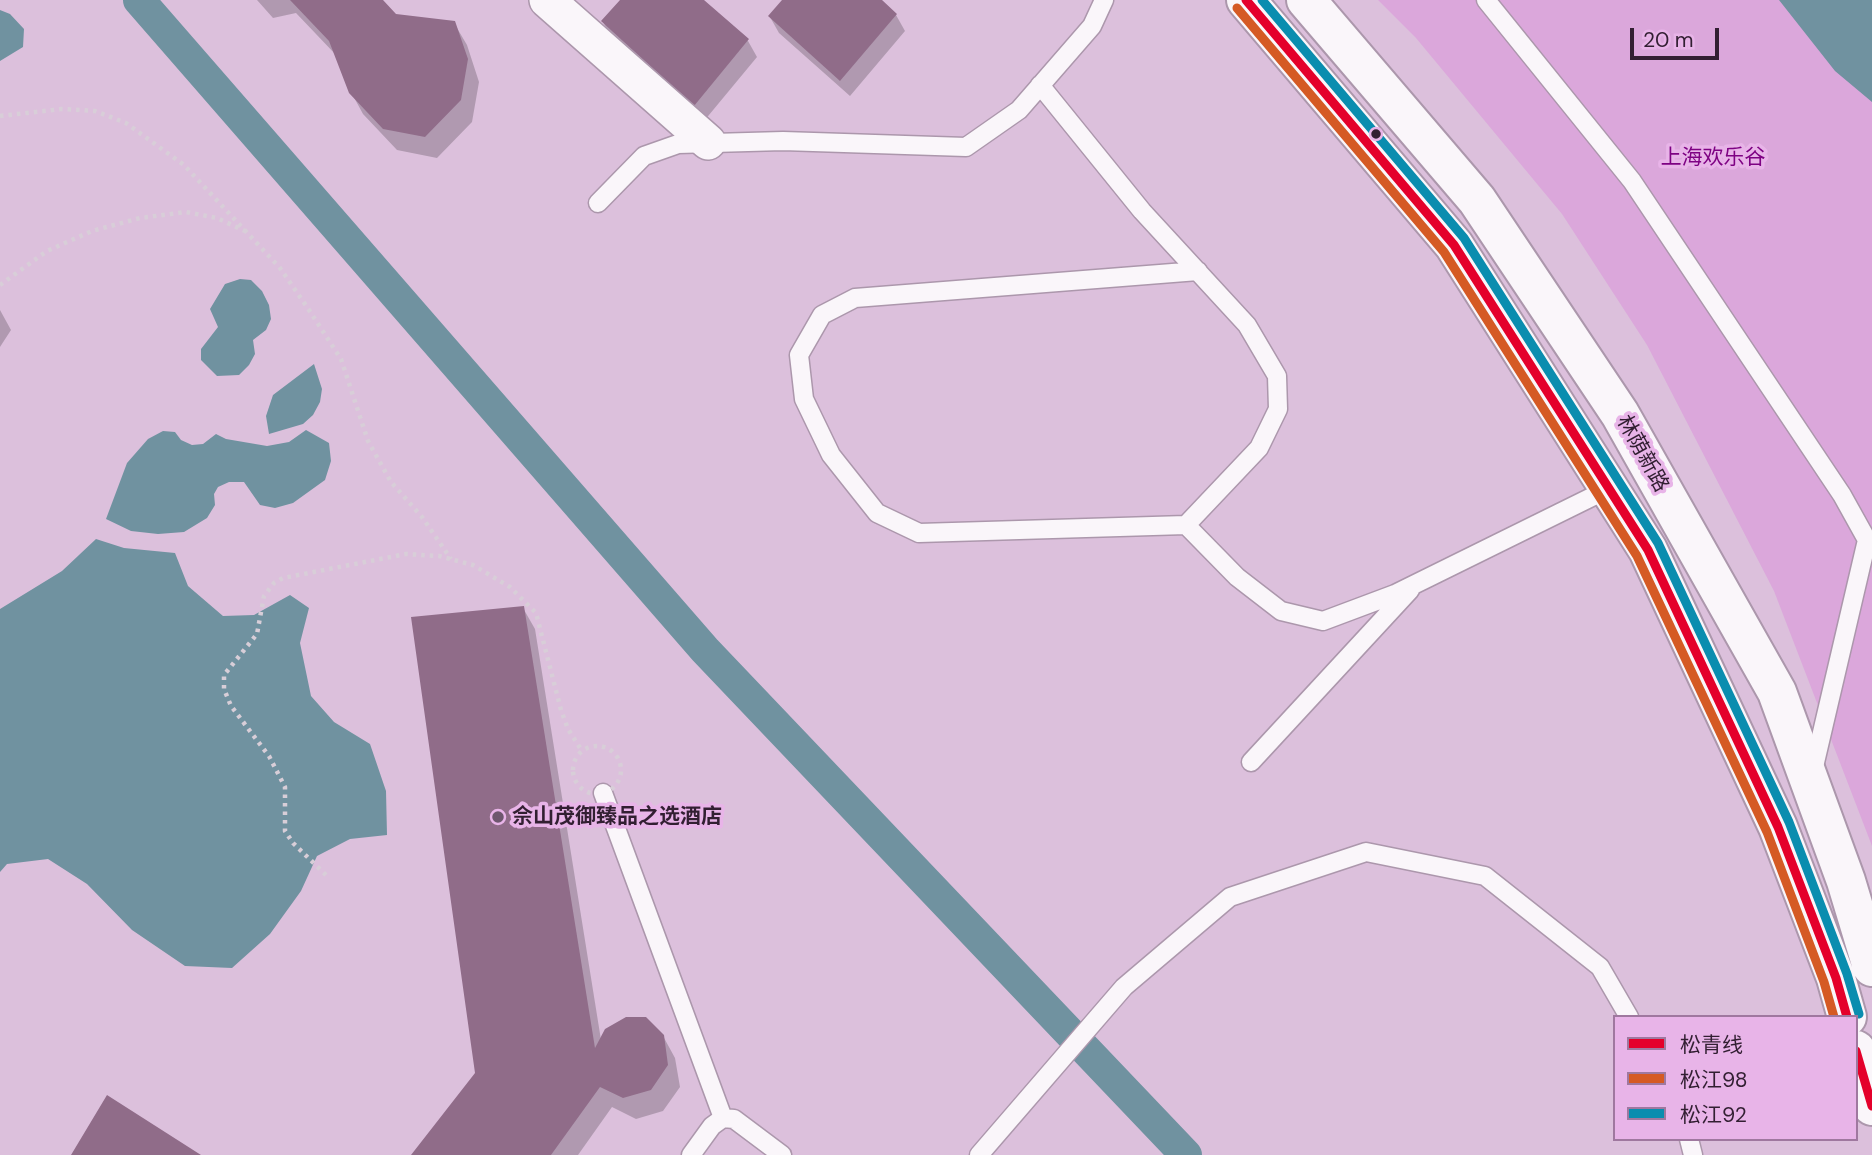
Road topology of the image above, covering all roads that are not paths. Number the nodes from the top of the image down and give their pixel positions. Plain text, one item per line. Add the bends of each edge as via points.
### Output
1 (548, 0) edge
2 (1104, 0) edge
3 (1246, 0) edge
4 (1306, 0) edge
5 (1486, 0) edge
6 (1040, 85) junction
7 (708, 142) junction
8 (598, 203) dead end
9 (1198, 271) junction
10 (1610, 488) junction
11 (1186, 525) junction
12 (1416, 583) junction
13 (1251, 762) dead end
14 (1810, 784) junction
15 (603, 793) dead end
16 (1872, 967) edge
17 (1628, 1015) edge
18 (1846, 1015) edge
19 (1858, 1057) edge
20 (1872, 1106) edge
21 (723, 1118) junction
22 (693, 1154) edge
23 (782, 1155) edge
24 (979, 1155) edge

1 - 7 street
2 - 6 lane via 1092,26
3 - 10 main road, 林荫新路 via 1454,244
4 - 14 main road, 林荫新路 via 1477,200 1620,414 1777,692
5 - 14 lane via 1632,181 1842,495 1867,540
6 - 7 lane via 1019,110 966,147
6 - 9 lane via 1142,211
7 - 8 lane via 678,144 644,156
9 - 11 lane via 1247,325 1277,376 1278,409 1259,448
9 - 11 lane via 855,298 822,315 799,355 804,399 831,455 877,513 919,533
10 - 12 lane
10 - 18 main road, 林荫新路 via 1648,550 1778,827
11 - 12 lane via 1237,577 1281,611 1323,621
12 - 13 lane
14 - 16 main road, 林荫新路
15 - 21 lane
17 - 24 lane via 1600,967 1485,876 1366,852 1230,897 1124,987
19 - 20 main road
21 - 22 lane
21 - 23 lane via 734,1119

